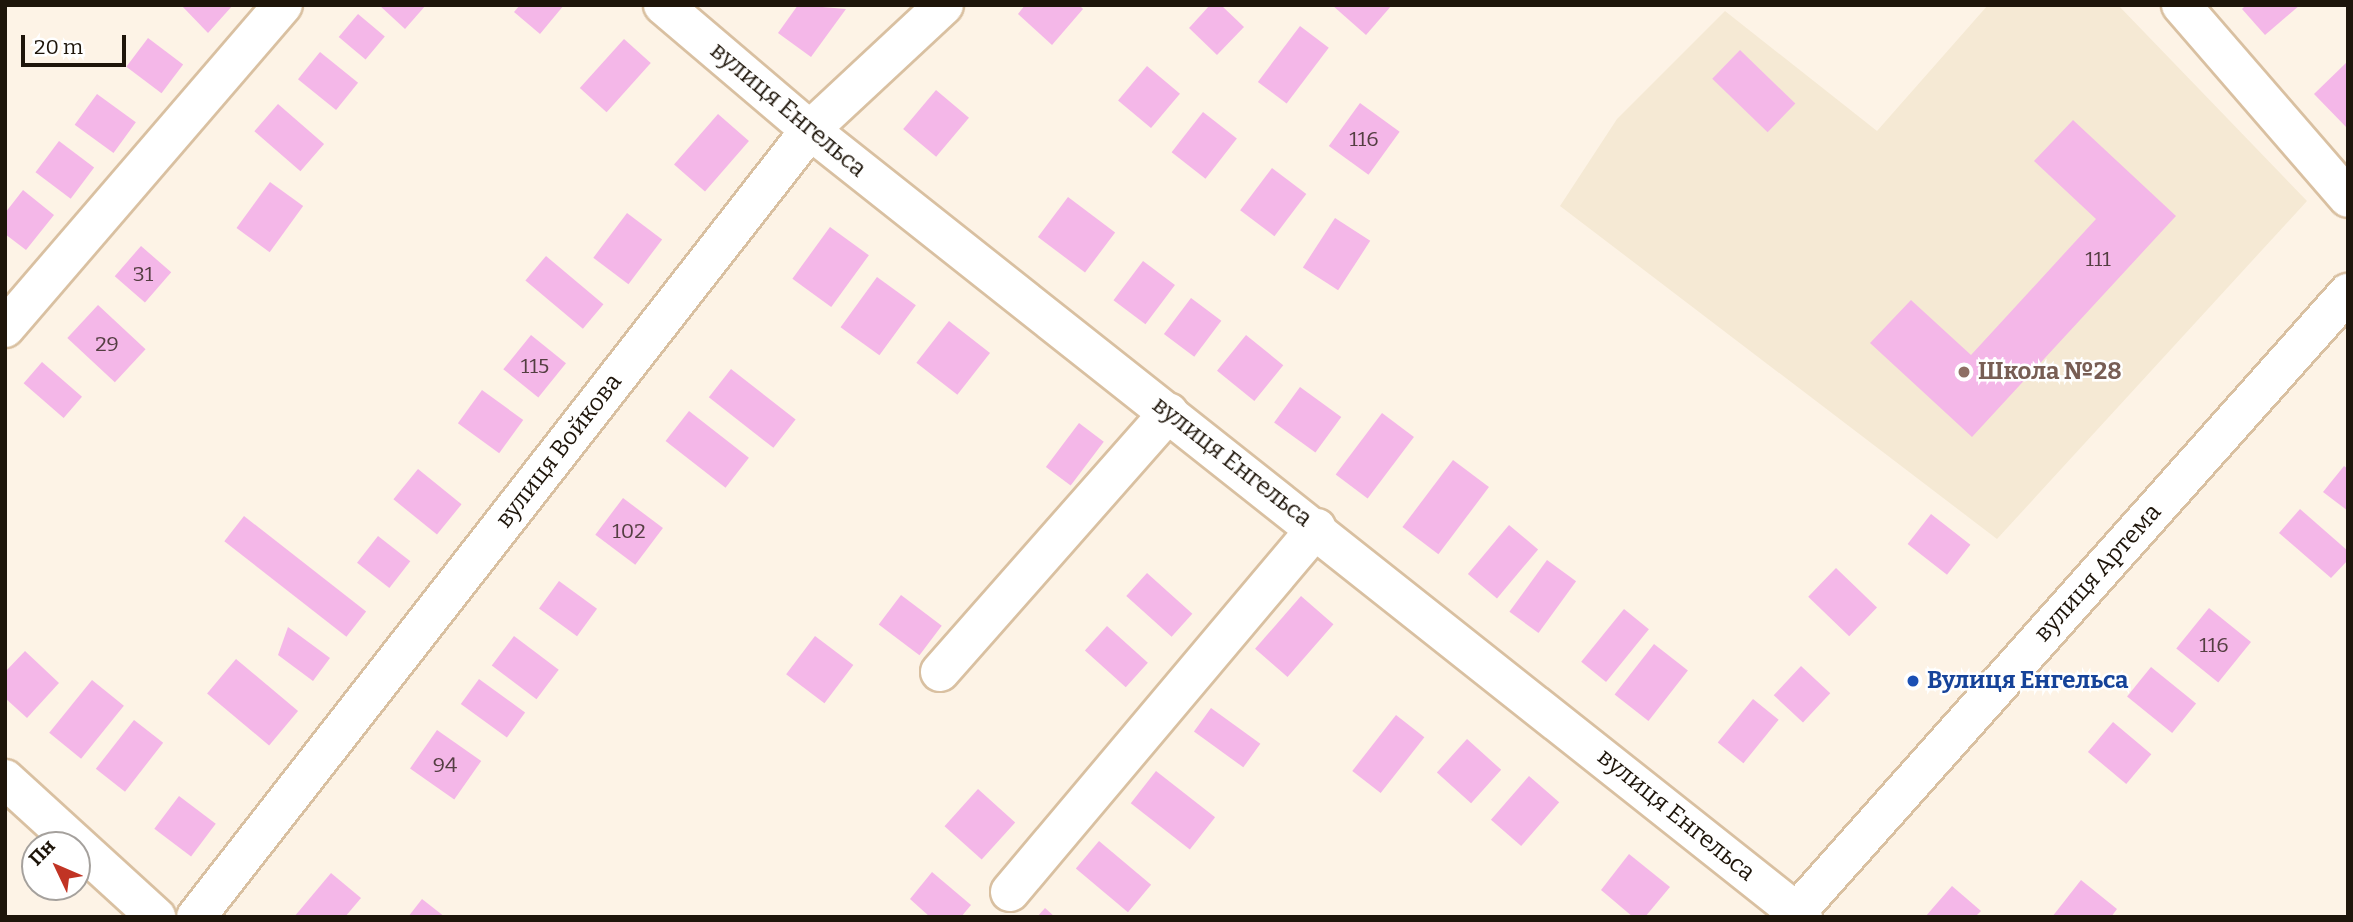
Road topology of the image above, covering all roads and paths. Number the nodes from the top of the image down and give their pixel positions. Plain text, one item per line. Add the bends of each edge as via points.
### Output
1 (283, 5) edge
2 (663, 5) edge
3 (944, 5) edge
4 (2181, 5) edge
5 (810, 130) junction
6 (2348, 198) edge
7 (2348, 293) edge
8 (5, 328) edge
9 (1169, 412) junction
10 (1316, 528) junction
11 (940, 672) dead end
12 (5, 779) edge
13 (1010, 892) dead end
14 (1797, 915) edge
15 (156, 917) edge
16 (196, 917) edge

1 - 8 street
2 - 5 street, вулиця Енгельса
3 - 5 street, вулиця Войкова
4 - 6 street
5 - 9 street, вулиця Енгельса
5 - 16 street, вулиця Войкова
7 - 14 street, вулиця Артема
9 - 10 street, вулиця Енгельса
9 - 11 street
10 - 13 street
10 - 14 street, вулиця Енгельса
12 - 15 street

